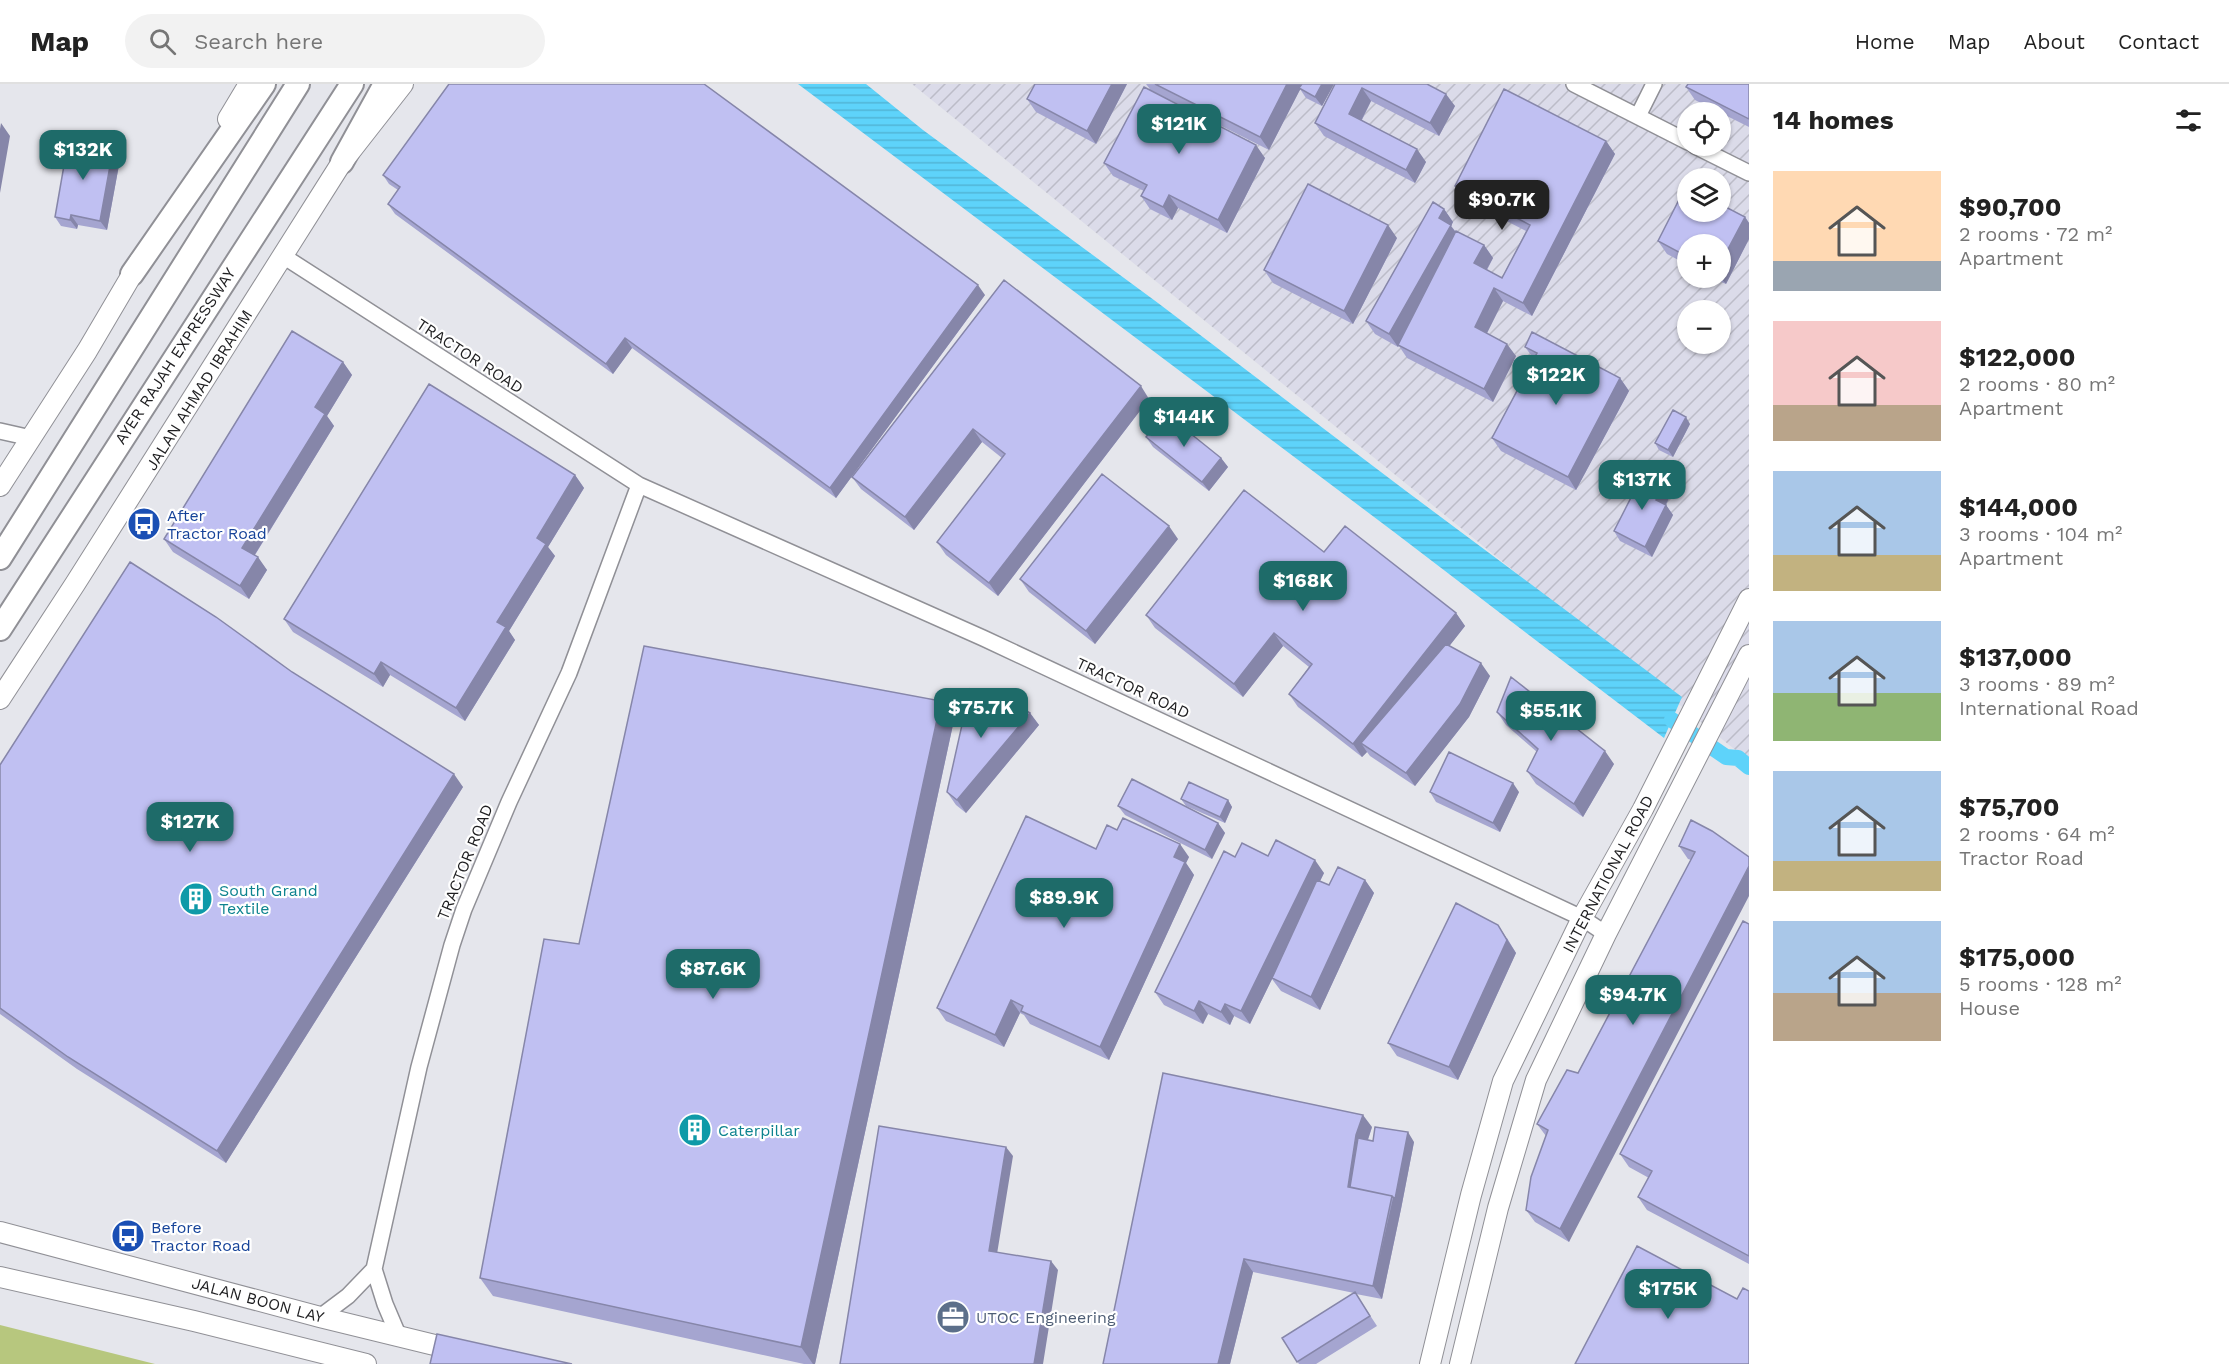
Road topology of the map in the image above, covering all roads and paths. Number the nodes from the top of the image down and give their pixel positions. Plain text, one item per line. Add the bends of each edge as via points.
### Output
1 (249, 84) edge
2 (264, 84) edge
3 (298, 84) edge
4 (352, 84) edge
5 (386, 84) edge
6 (403, 84) edge
7 (1574, 84) edge
8 (1654, 84) edge
9 (1638, 116) junction
10 (1677, 136) edge
11 (1715, 156) edge
12 (342, 162) junction
13 (1749, 173) edge
14 (284, 256) junction
15 (132, 274) junction
16 (0, 432) edge
17 (31, 438) junction
18 (639, 485) junction
19 (0, 486) edge
20 (0, 558) edge
21 (1749, 599) edge
22 (0, 629) edge
23 (1749, 655) edge
24 (0, 699) edge
25 (1582, 918) junction
26 (1606, 934) junction
27 (0, 1232) edge
28 (375, 1269) junction
29 (0, 1277) edge
30 (320, 1317) junction
31 (399, 1337) junction
32 (474, 1354) edge
33 (366, 1364) edge
34 (1430, 1364) edge
35 (1460, 1364) edge

1 - 15 main road
2 - 15 highway
3 - 20 highway
4 - 22 highway, AYER RAJAH EXPRESSWAY
5 - 12 highway
6 - 12 main road, JALAN AHMAD IBRAHIM
7 - 9 street
8 - 9 street
9 - 10 street
11 - 13 street
12 - 14 main road, JALAN AHMAD IBRAHIM
14 - 18 street, TRACTOR ROAD
14 - 24 main road, JALAN AHMAD IBRAHIM
15 - 17 main road
16 - 17 street
17 - 19 main road
18 - 25 street, TRACTOR ROAD via 983,638
18 - 28 street, TRACTOR ROAD via 569,673 464,909 419,1067
21 - 25 main road, INTERNATIONAL ROAD via 1671,756
23 - 26 main road, INTERNATIONAL ROAD
25 - 26 street, TRACTOR ROAD
25 - 34 main road, INTERNATIONAL ROAD via 1503,1081
26 - 35 main road, INTERNATIONAL ROAD via 1536,1080 1498,1208
27 - 30 main road, JALAN BOON LAY
28 - 30 street
28 - 31 street, TRACTOR ROAD
29 - 33 main road
30 - 31 main road, JALAN BOON LAY
31 - 32 main road, JALAN BOON LAY

